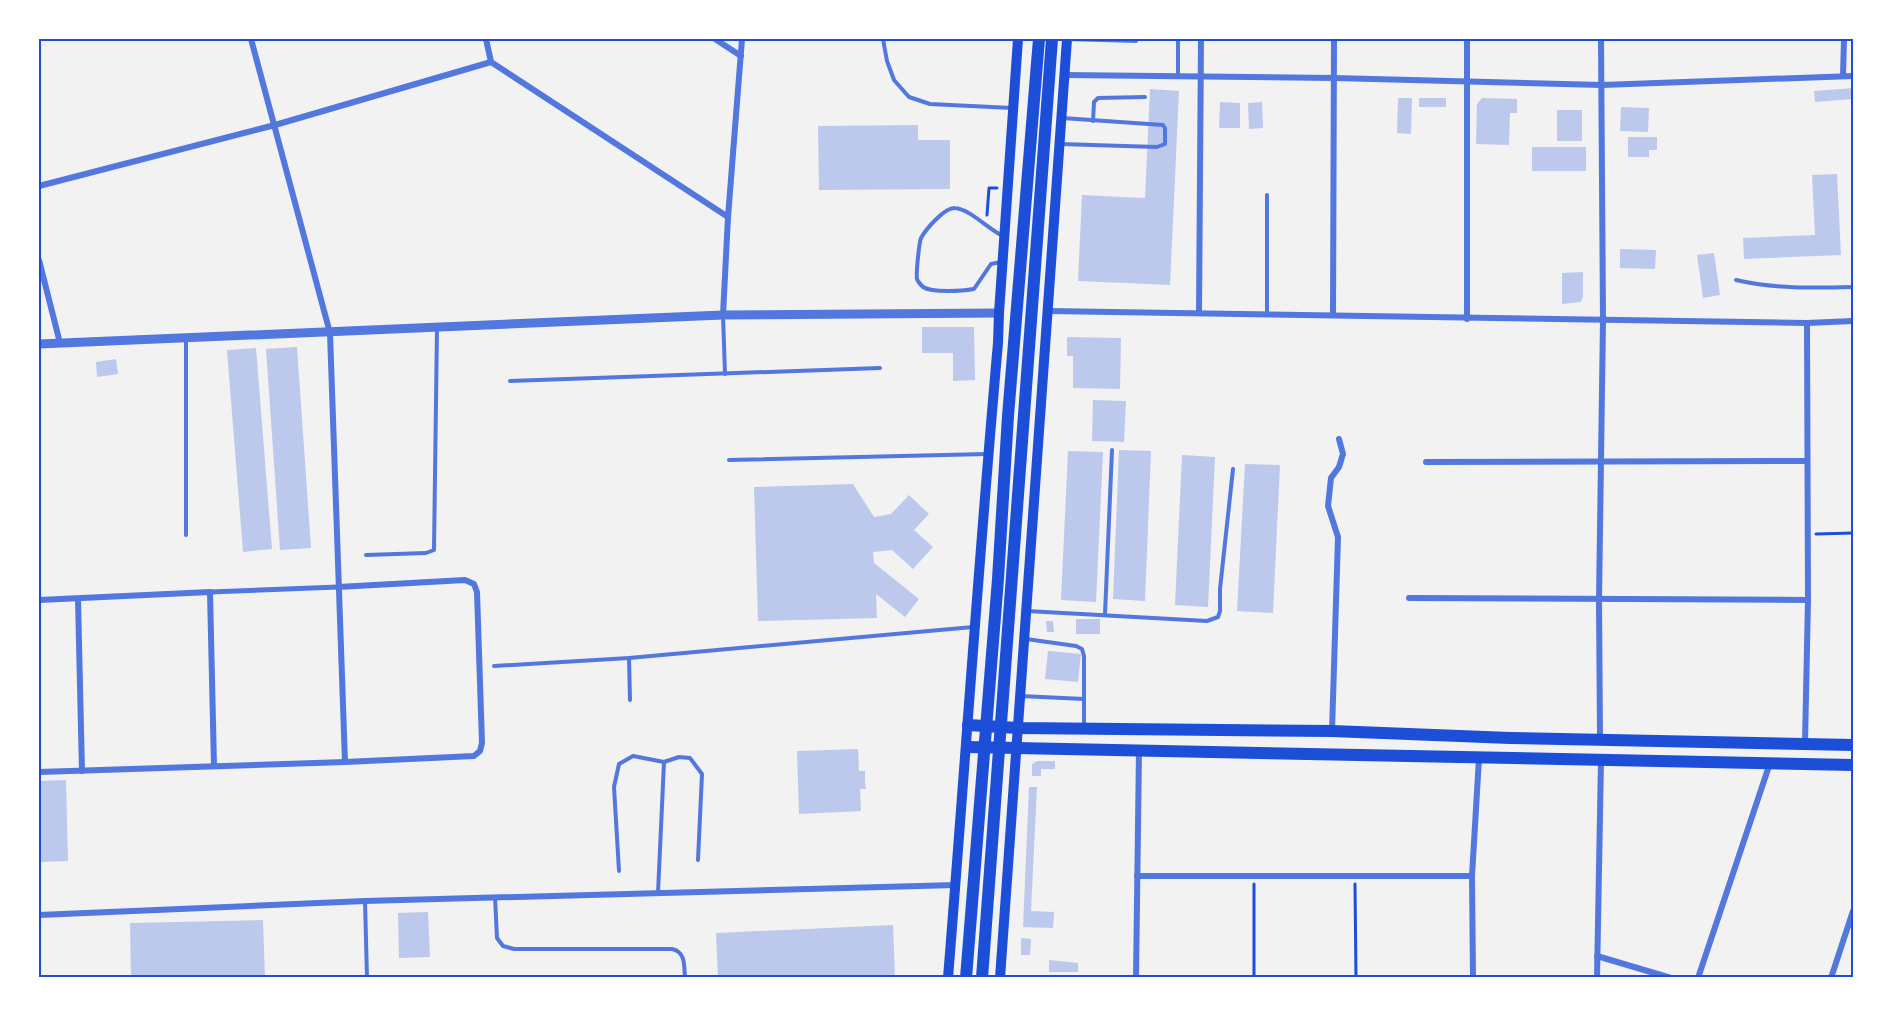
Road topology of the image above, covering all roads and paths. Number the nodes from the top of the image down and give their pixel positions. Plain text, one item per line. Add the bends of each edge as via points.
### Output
1 (251, 39) edge
2 (486, 39) edge
3 (715, 39) edge
4 (742, 39) edge
5 (883, 39) edge
6 (1018, 39) edge
7 (1039, 39) edge
8 (1052, 39) edge
9 (1067, 39) edge
10 (1178, 39) edge
11 (1201, 39) edge
12 (1334, 39) edge
13 (1467, 39) edge
14 (1601, 39) edge
15 (1844, 39) edge
16 (1136, 41) dead end
17 (741, 56) junction
18 (491, 62) junction
19 (1065, 75) junction
20 (1844, 76) junction
21 (1853, 76) edge
22 (1178, 77) junction
23 (1201, 77) junction
24 (1334, 78) junction
25 (1467, 81) junction
26 (1602, 85) junction
27 (1145, 97) dead end
28 (1013, 108) junction
29 (1061, 118) junction
30 (1094, 121) junction
31 (275, 125) junction
32 (1059, 144) junction
33 (39, 186) edge
34 (988, 188) dead end
35 (1267, 195) dead end
36 (728, 217) junction
37 (1005, 220) junction
38 (1004, 237) junction
39 (39, 260) edge
40 (1002, 262) junction
41 (1736, 280) dead end
42 (1853, 287) edge
43 (1046, 311) junction
44 (999, 313) junction
45 (1199, 314) junction
46 (1267, 314) junction
47 (723, 315) junction
48 (1333, 315) junction
49 (1467, 319) junction
50 (1603, 320) junction
51 (1853, 321) edge
52 (1806, 323) junction
53 (437, 327) junction
54 (330, 333) junction
55 (186, 338) junction
56 (60, 343) junction
57 (39, 344) edge
58 (880, 368) dead end
59 (725, 374) junction
60 (510, 381) dead end
61 (1339, 439) dead end
62 (1112, 450) dead end
63 (988, 454) junction
64 (729, 460) dead end
65 (1807, 461) junction
66 (1426, 462) dead end
67 (1601, 462) junction
68 (1233, 469) dead end
69 (1853, 533) edge
70 (1807, 534) junction
71 (186, 535) dead end
72 (366, 555) dead end
73 (338, 587) junction
74 (210, 592) junction
75 (1409, 598) dead end
76 (78, 599) junction
77 (39, 600) edge
78 (1599, 600) junction
79 (1808, 600) junction
80 (1026, 611) junction
81 (1105, 614) junction
82 (974, 627) junction
83 (1024, 639) junction
84 (629, 658) junction
85 (494, 666) dead end
86 (1020, 696) junction
87 (1084, 699) junction
88 (630, 700) dead end
89 (968, 725) junction
90 (986, 726) junction
91 (1001, 726) junction
92 (1018, 728) junction
93 (1084, 728) junction
94 (1332, 730) junction
95 (1510, 738) junction
96 (1600, 739) junction
97 (1684, 741) junction
98 (1805, 743) junction
99 (1853, 745) edge
100 (967, 747) junction
101 (985, 748) junction
102 (1000, 748) junction
103 (1016, 749) junction
104 (1139, 751) junction
105 (1479, 758) junction
106 (1509, 758) junction
107 (1601, 760) junction
108 (345, 762) junction
109 (664, 762) junction
110 (1683, 762) junction
111 (1770, 763) junction
112 (1853, 765) edge
113 (214, 766) junction
114 (82, 771) junction
115 (39, 772) edge
116 (698, 860) dead end
117 (619, 871) dead end
118 (1137, 876) junction
119 (1254, 876) junction
120 (1472, 876) junction
121 (1355, 877) junction
122 (956, 885) junction
123 (658, 893) junction
124 (495, 897) junction
125 (365, 901) junction
126 (1853, 911) edge
127 (39, 915) edge
128 (1597, 956) junction
129 (367, 978) edge
130 (685, 978) edge
131 (948, 978) edge
132 (966, 978) edge
133 (982, 978) edge
134 (1000, 978) edge
135 (1136, 978) edge
136 (1254, 978) edge
137 (1356, 978) edge
138 (1473, 978) edge
139 (1597, 978) edge
140 (1671, 978) edge
141 (1698, 978) edge
142 (1831, 978) edge

1 - 31 street
2 - 18 street
3 - 17 street
4 - 17 street
5 - 28 lane via 894,80 909,97 930,104
6 - 28 main road
7 - 90 main road
8 - 91 main road
9 - 16 lane
9 - 19 main road
10 - 22 lane
11 - 23 street
12 - 24 street
13 - 25 street
14 - 26 street
15 - 20 street
17 - 36 street
18 - 31 street
18 - 36 street
19 - 22 street
19 - 29 main road
20 - 21 street
20 - 26 street
22 - 23 street
23 - 24 street
23 - 45 street
24 - 25 street
24 - 48 street
25 - 26 street
25 - 49 street
26 - 50 street
27 - 30 lane via 1098,98 1094,102
28 - 37 main road
29 - 30 lane
29 - 32 main road
30 - 32 lane via 1162,125 1166,128 1165,144
31 - 33 street
31 - 54 street
32 - 43 main road
34 - 37 path via 987,219
35 - 46 lane
36 - 47 street
37 - 38 main road
38 - 40 main road
38 - 40 lane via 962,210 949,208 920,239 917,278 928,289 974,289 991,264
39 - 56 street
40 - 44 main road
41 - 42 lane via 1781,287
43 - 45 street
43 - 80 main road
44 - 47 street
44 - 63 main road
45 - 46 street
46 - 48 street
47 - 53 street
47 - 59 lane
48 - 49 street
49 - 50 street
50 - 52 street
50 - 67 street
51 - 52 street
52 - 65 street
53 - 54 street
53 - 72 lane via 434,550
54 - 55 street
54 - 73 street
55 - 56 street
55 - 71 lane
56 - 57 street
58 - 59 lane
59 - 60 lane
61 - 94 street via 1343,454 1331,478 1328,506 1338,537
62 - 81 lane
63 - 64 lane
63 - 82 main road
65 - 67 street
65 - 70 street
66 - 67 street
67 - 78 street
68 - 81 lane via 1218,617 1207,621
69 - 70 path
70 - 79 street
73 - 74 street
73 - 108 street
73 - 108 street via 465,580 474,584 477,592 480,751 474,756
74 - 76 street
74 - 113 street
75 - 78 street
76 - 77 street
76 - 114 street
78 - 79 street
78 - 96 street
79 - 98 street
80 - 81 lane
80 - 83 main road
82 - 84 lane
82 - 89 main road
83 - 86 main road
83 - 87 lane via 1082,649
84 - 85 lane
84 - 88 lane
86 - 87 lane
86 - 92 main road
87 - 93 lane
89 - 90 main road
89 - 100 main road
90 - 91 main road
90 - 101 main road
91 - 92 main road
91 - 102 main road
92 - 93 main road
92 - 103 main road
93 - 94 main road
94 - 95 main road
95 - 96 main road
95 - 106 main road
96 - 97 main road
97 - 98 main road
97 - 110 main road
98 - 99 main road
100 - 101 main road
100 - 122 main road
101 - 102 main road
101 - 132 main road
102 - 103 main road
102 - 133 main road
103 - 104 main road
103 - 134 main road
104 - 105 main road
104 - 118 street
105 - 106 main road
105 - 120 street
106 - 107 main road
107 - 110 main road
107 - 128 street
108 - 113 street
109 - 116 lane via 690,758 702,774
109 - 117 lane via 633,756 619,764 614,787
109 - 123 lane
110 - 111 main road
111 - 112 main road
111 - 141 street
113 - 114 street
114 - 115 street
118 - 119 street
118 - 135 street
119 - 121 street
119 - 136 path
120 - 121 street
120 - 138 street
121 - 137 path
122 - 123 street
122 - 131 main road
123 - 124 street
124 - 125 street
124 - 130 lane via 497,938 503,946 678,950
125 - 127 street
125 - 129 lane
126 - 142 street
128 - 139 street
128 - 140 street

